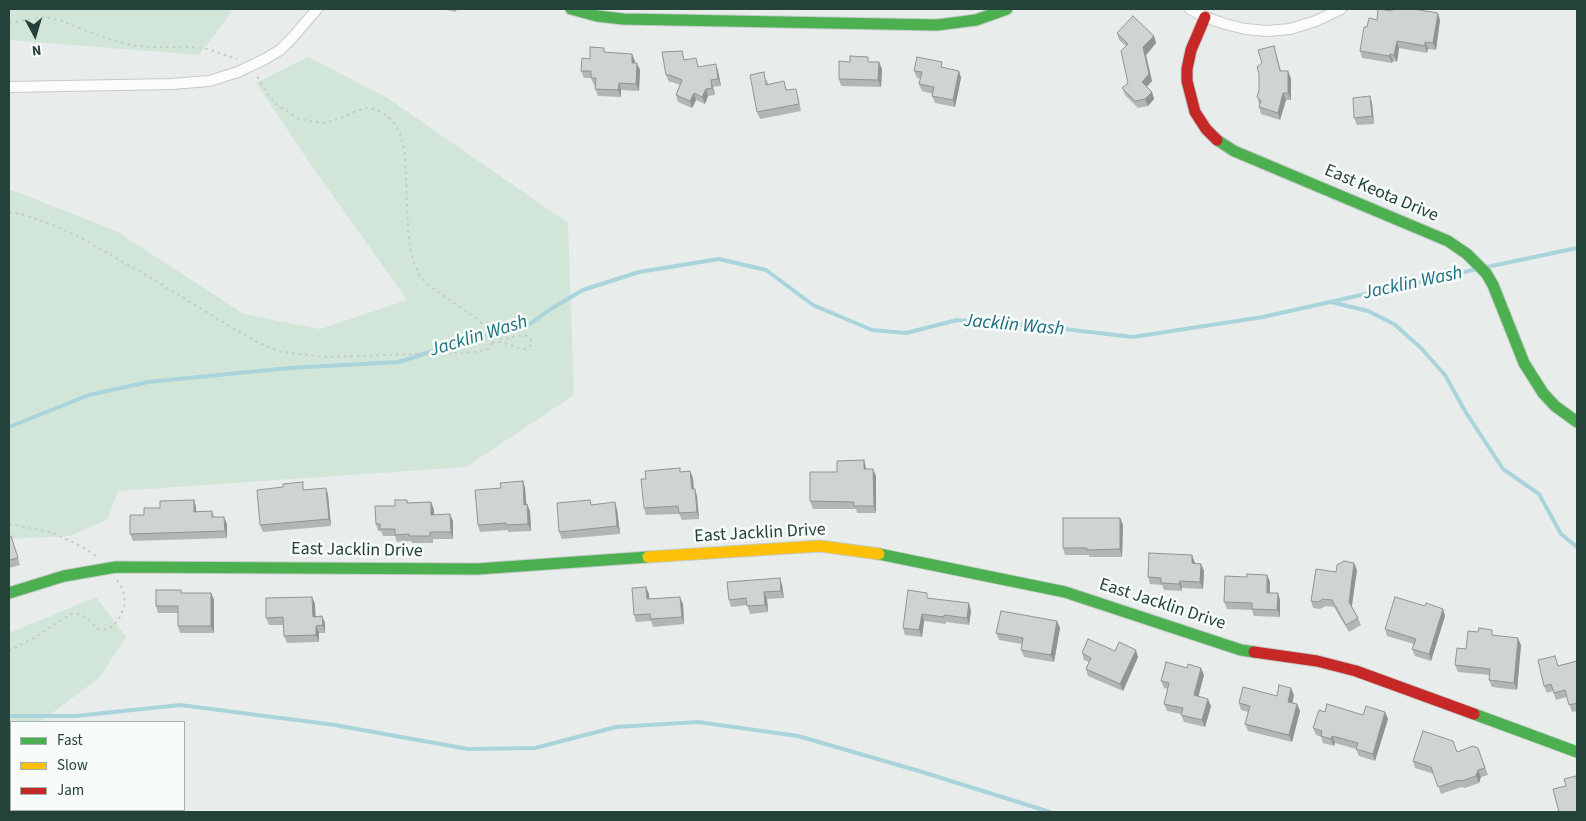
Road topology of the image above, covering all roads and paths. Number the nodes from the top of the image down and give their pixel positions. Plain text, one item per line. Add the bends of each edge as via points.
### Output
1 (317, 9) edge
2 (571, 9) edge
3 (1007, 9) edge
4 (1190, 9) edge
5 (1341, 9) edge
6 (1205, 17) junction
7 (9, 23) edge
8 (248, 67) junction
9 (9, 87) edge
10 (9, 212) edge
11 (492, 338) junction
12 (493, 342) junction
13 (1577, 422) edge
14 (9, 593) edge
15 (1577, 752) edge

1 - 8 street via 280,50
2 - 3 street via 623,19 937,26 976,20
4 - 6 street
5 - 6 street via 1290,28 1267,31 1244,29
6 - 13 street, East Keota Drive via 1191,50 1187,81 1195,112 1206,129 1234,151 1448,241 1466,254 1486,273 1524,363 1543,393
7 - 8 path via 45,17 132,45 208,49 239,60
8 - 9 street via 209,81
8 - 11 path via 276,104 299,119 322,123 364,108 383,113 392,122 400,134 405,154 410,249 420,276 476,318
10 - 12 path via 53,225 83,239 257,342 281,352 328,357 396,356 475,352 488,349
11 - 12 path
11 - 12 path via 525,335 531,339 531,345 526,349
14 - 15 street, East Jacklin Drive via 64,576 116,567 478,569 820,546 910,559 1041,586 1241,650 1317,661 1356,671

